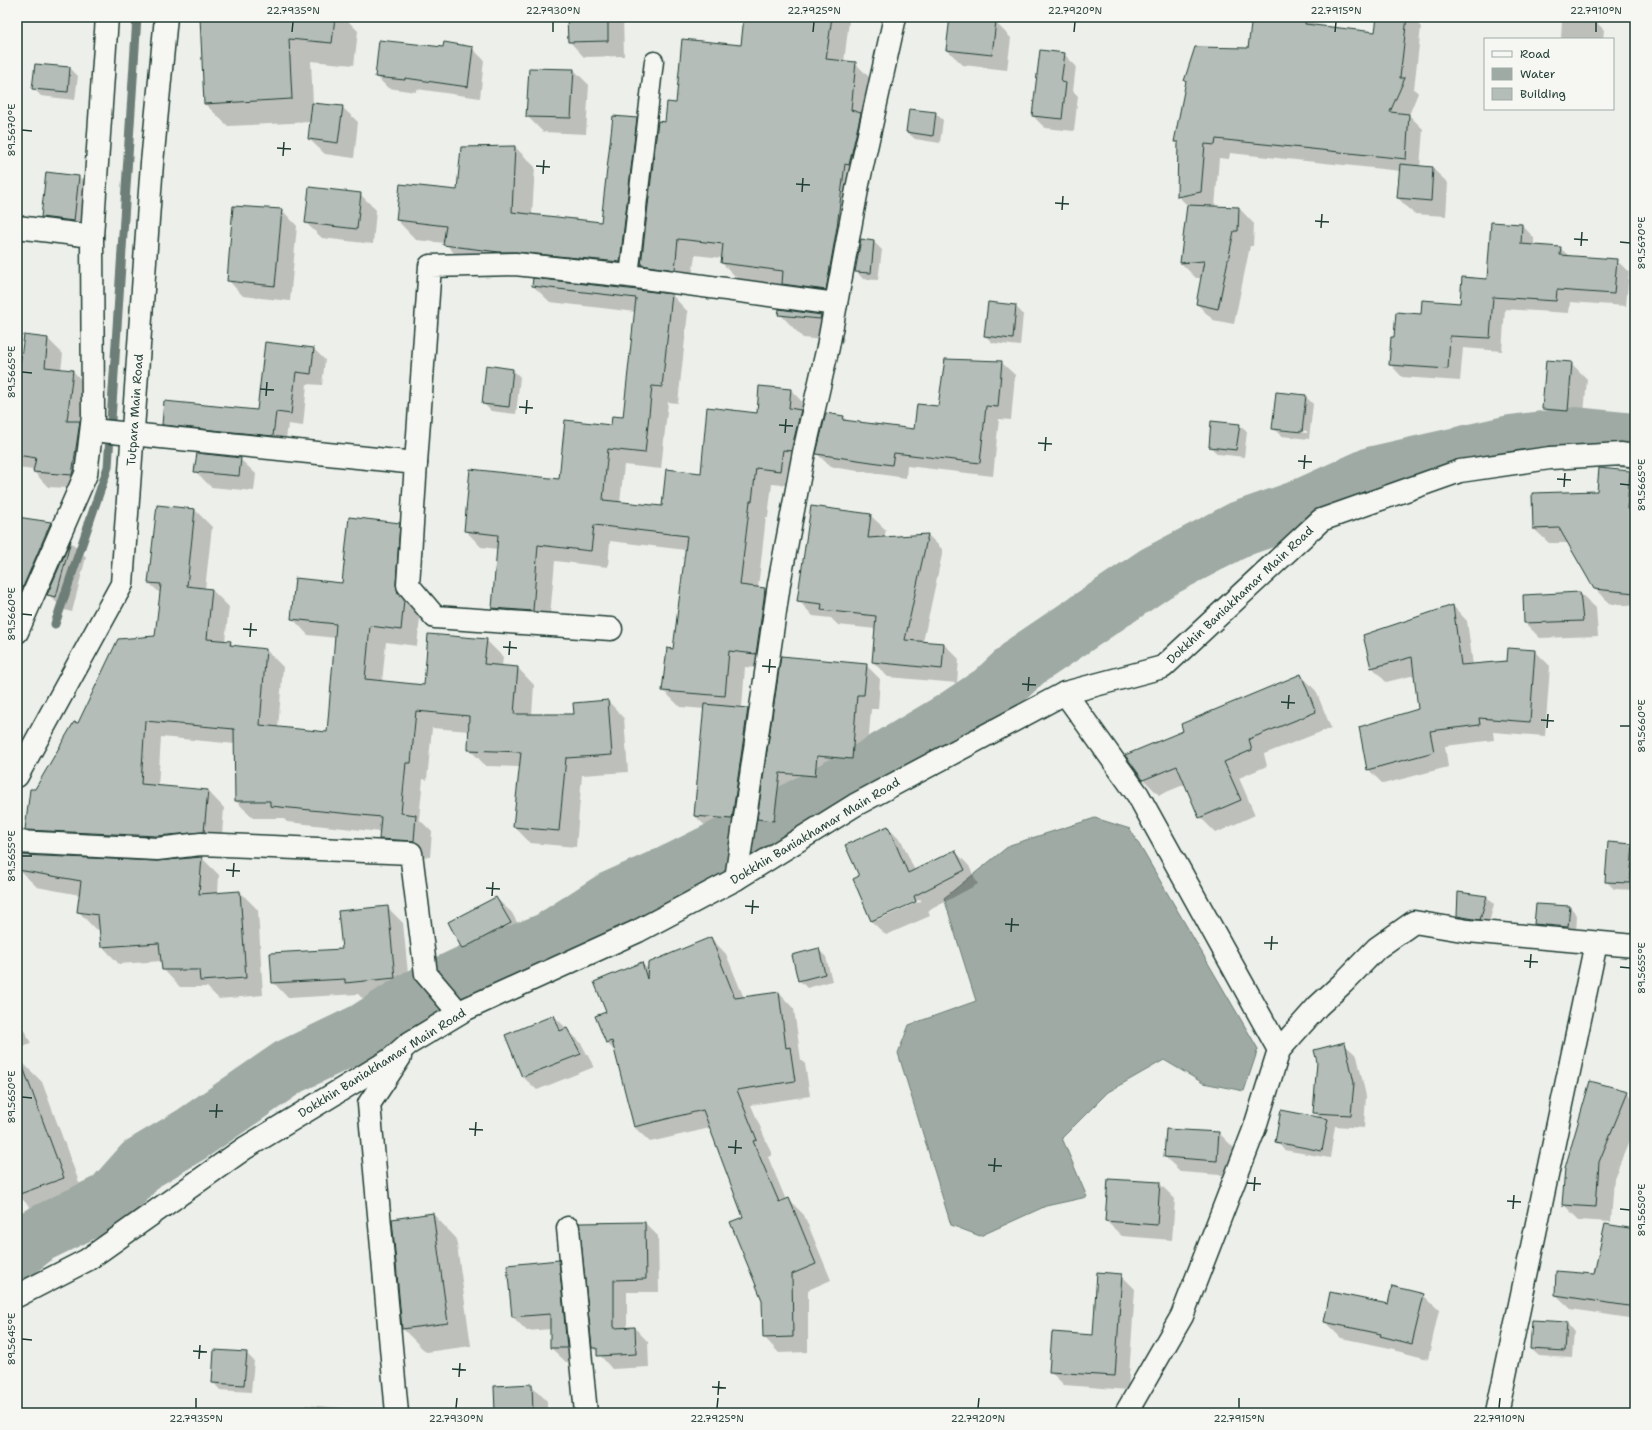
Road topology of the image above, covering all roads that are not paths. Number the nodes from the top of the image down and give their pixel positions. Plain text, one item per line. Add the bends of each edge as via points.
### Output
1 (107, 17) edge
2 (166, 17) edge
3 (894, 17) edge
4 (654, 61) dead end
5 (17, 226) edge
6 (92, 236) junction
7 (629, 276) junction
8 (836, 304) junction
9 (92, 430) junction
10 (133, 434) junction
11 (1635, 456) edge
12 (416, 462) junction
13 (18, 627) edge
14 (610, 629) dead end
15 (1065, 693) junction
16 (17, 776) edge
17 (17, 842) edge
18 (736, 879) junction
19 (1596, 942) junction
20 (1635, 946) edge
21 (458, 1013) junction
22 (408, 1044) junction
23 (1279, 1050) junction
24 (568, 1228) dead end
25 (17, 1296) edge
26 (398, 1413) edge
27 (586, 1413) edge
28 (1126, 1413) edge
29 (1497, 1413) edge

1 - 6 street
2 - 10 street, Tutpara Main Road via 152,163
3 - 8 street via 858,184
4 - 7 lane
5 - 6 street
6 - 9 street
7 - 8 street
7 - 12 street via 514,264 430,266
8 - 18 street via 804,452 780,584
9 - 10 street
9 - 13 street via 86,474
10 - 12 street
10 - 16 street, Tutpara Main Road via 122,584
11 - 15 street, Dokkhin Baniakhamar Main Road via 1622,454 1550,458 1460,471 1321,520 1163,667
12 - 14 street via 408,585 435,617
15 - 18 street, Dokkhin Baniakhamar Main Road via 855,805
15 - 23 street via 1138,795
17 - 21 street via 157,849 201,844 411,853 426,974
18 - 21 street, Dokkhin Baniakhamar Main Road via 638,931
19 - 20 street
19 - 23 street via 1468,931 1414,922 1377,948 1318,1006
19 - 29 street
21 - 22 street, Dokkhin Baniakhamar Main Road
22 - 25 street, Dokkhin Baniakhamar Main Road via 390,1060 245,1148 87,1260
22 - 26 street via 369,1104
23 - 28 street via 1254,1130 1182,1316
24 - 27 street

